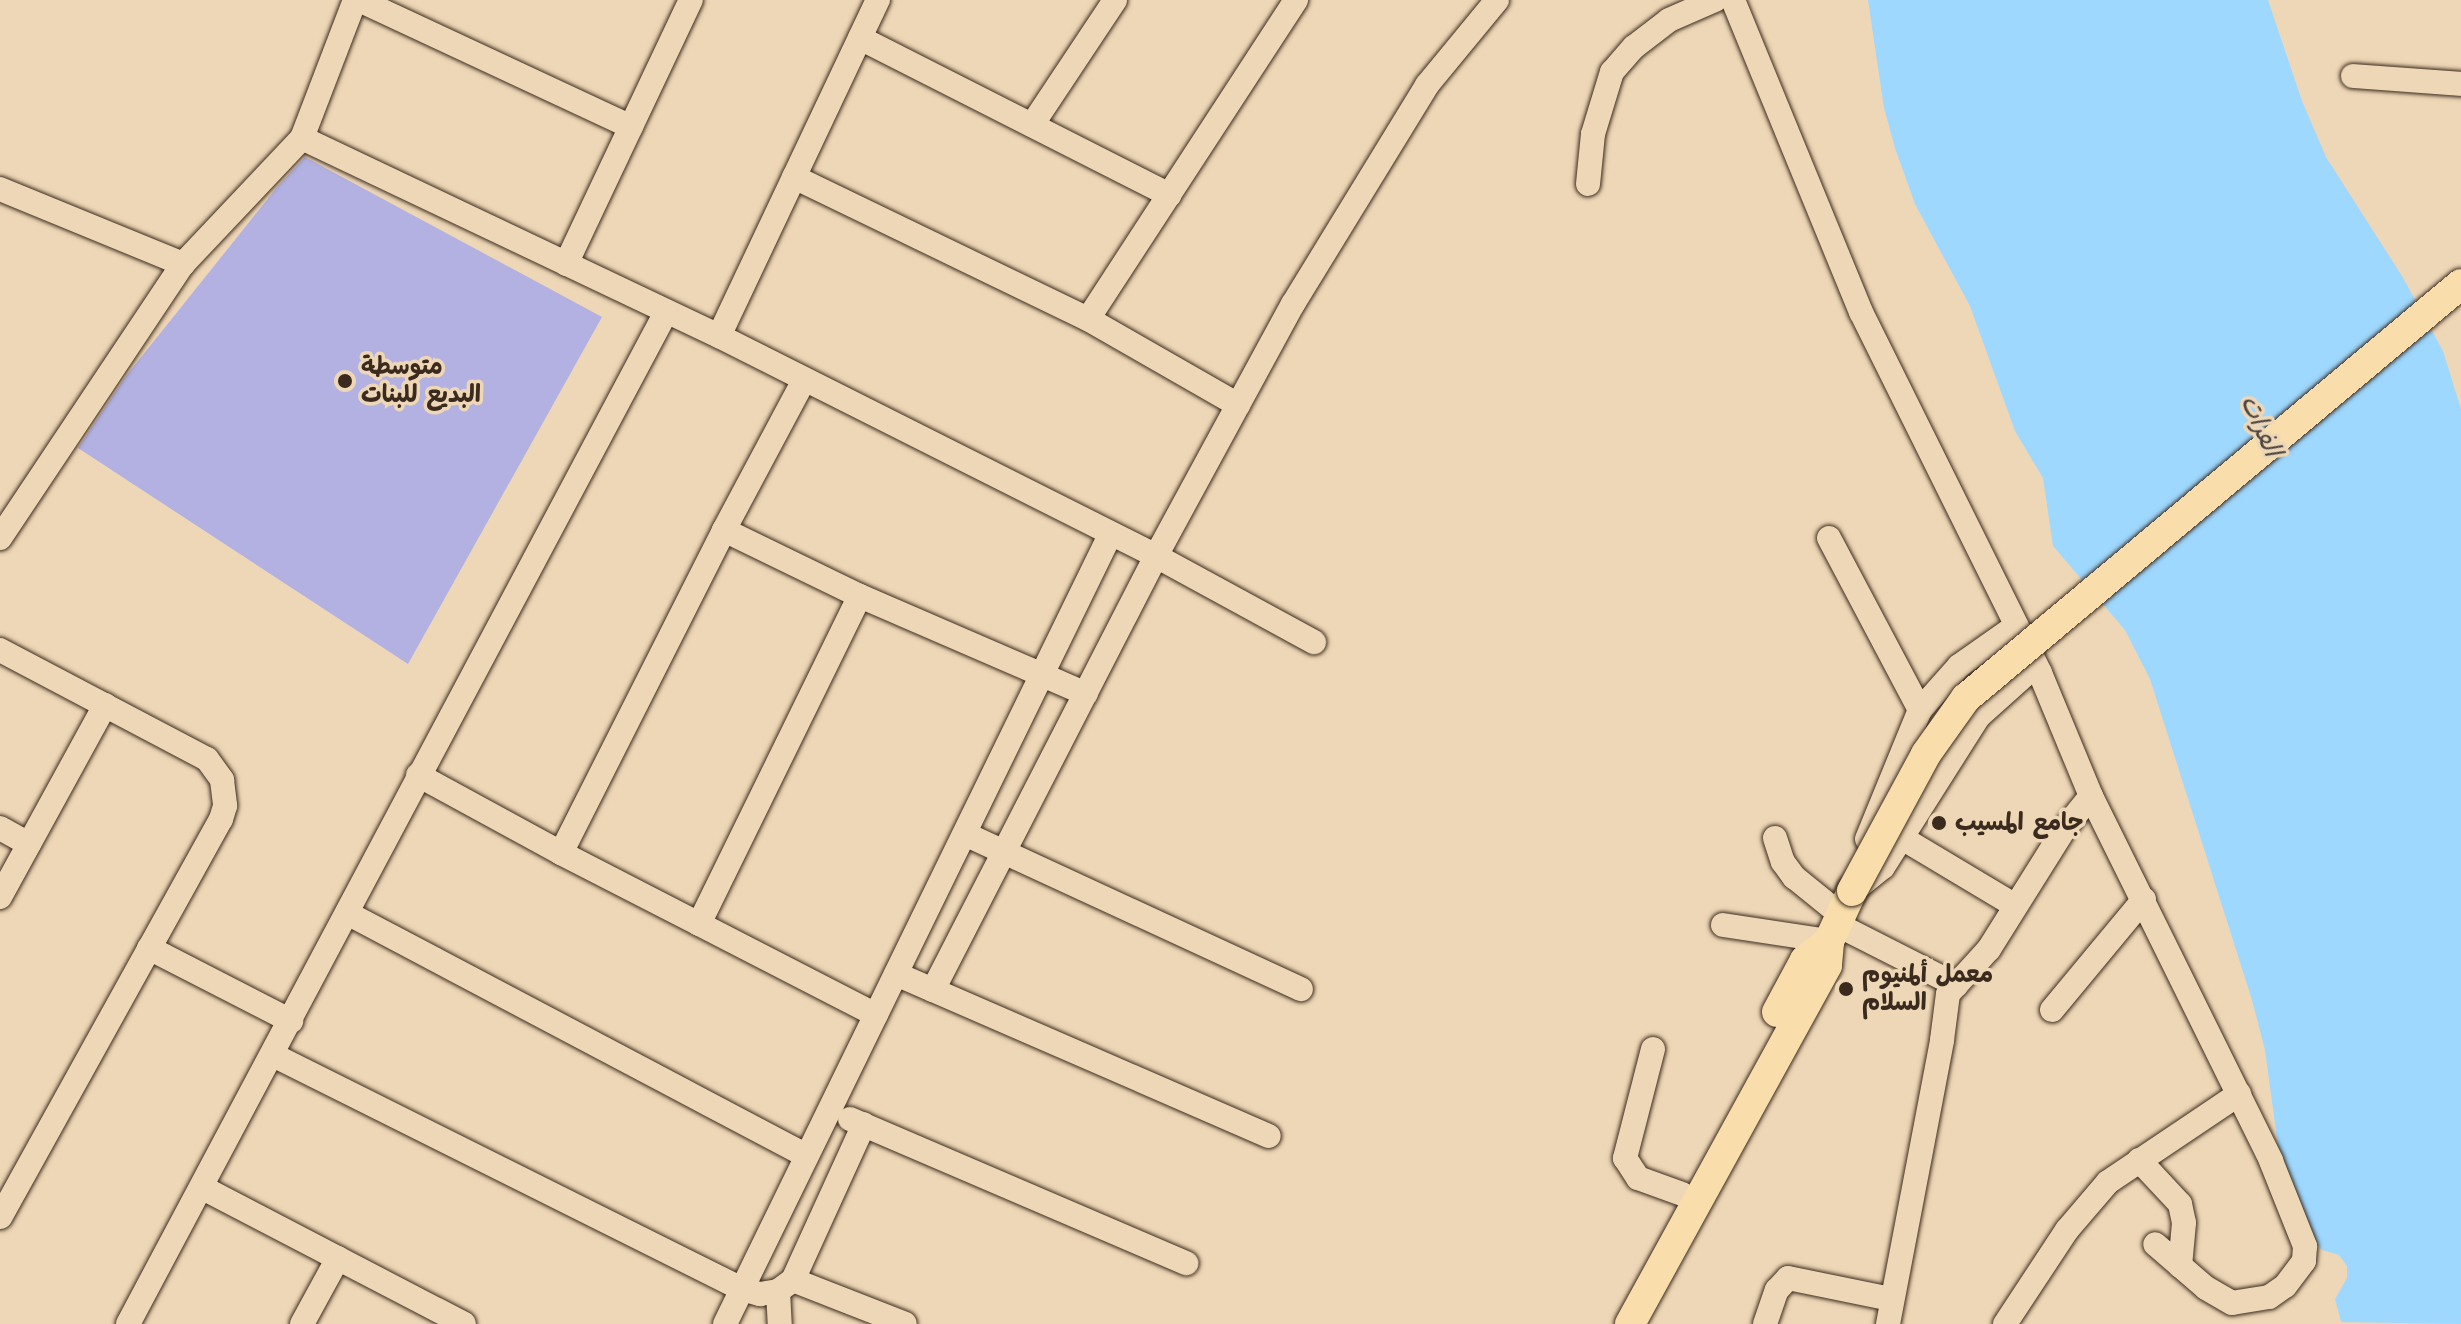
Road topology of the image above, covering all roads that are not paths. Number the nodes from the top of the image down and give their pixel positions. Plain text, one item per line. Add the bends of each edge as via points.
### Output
1 (357, 0) edge
2 (691, 0) edge
3 (878, 0) edge
4 (1115, 0) edge
5 (1296, 0) edge
6 (1497, 0) edge
7 (1715, 0) edge
8 (1733, 0) edge
9 (860, 38) junction
10 (2353, 76) dead end
11 (2461, 84) edge
12 (1032, 125) junction
13 (631, 127) junction
14 (302, 138) junction
15 (794, 177) junction
16 (1588, 184) dead end
17 (2, 195) edge
18 (1169, 195) junction
19 (183, 264) junction
20 (566, 264) junction
21 (2461, 284) edge
22 (666, 312) junction
23 (1088, 319) junction
24 (719, 336) junction
25 (804, 380) junction
26 (1238, 405) junction
27 (724, 530) junction
28 (1110, 535) junction
29 (0, 538) edge
30 (1829, 538) dead end
31 (1156, 556) junction
32 (860, 596) junction
33 (2016, 626) junction
34 (1314, 642) dead end
35 (0, 650) edge
36 (2036, 665) junction
37 (1042, 677) junction
38 (1086, 694) junction
39 (105, 705) junction
40 (1920, 710) junction
41 (418, 775) junction
42 (2091, 796) junction
43 (0, 828) edge
44 (965, 834) junction
45 (1775, 838) dead end
46 (1902, 838) junction
47 (29, 844) junction
48 (1005, 851) junction
49 (561, 853) junction
50 (0, 897) edge
51 (2144, 899) junction
52 (2014, 905) junction
53 (347, 913) junction
54 (1840, 918) junction
55 (699, 924) junction
56 (1723, 925) dead end
57 (149, 948) junction
58 (896, 974) junction
59 (1956, 985) junction
60 (1301, 989) dead end
61 (933, 990) junction
62 (2052, 1010) dead end
63 (876, 1015) junction
64 (291, 1021) junction
65 (1653, 1049) dead end
66 (273, 1055) junction
67 (2239, 1094) junction
68 (830, 1110) junction
69 (864, 1124) junction
70 (1269, 1136) dead end
71 (807, 1156) junction
72 (2139, 1160) junction
73 (203, 1188) junction
74 (1682, 1194) junction
75 (0, 1217) edge
76 (2155, 1244) dead end
77 (338, 1258) junction
78 (1186, 1263) dead end
79 (2180, 1266) junction
80 (786, 1285) junction
81 (742, 1289) junction
82 (1891, 1299) junction
83 (128, 1324) edge
84 (302, 1324) edge
85 (464, 1324) edge
86 (725, 1324) edge
87 (780, 1324) edge
88 (905, 1324) edge
89 (1609, 1324) edge
90 (1630, 1324) edge
91 (1765, 1324) edge
92 (1888, 1324) edge
93 (2005, 1324) edge

1 - 13 street
1 - 14 street
2 - 13 street
3 - 9 street
4 - 12 street
5 - 18 street
6 - 26 street via 1427,85 1384,151
7 - 16 street via 1669,20 1612,72 1593,134
8 - 33 street via 1861,312
9 - 12 street
9 - 15 street
10 - 11 street
12 - 18 street
13 - 20 street
14 - 19 street
14 - 20 street
15 - 23 street
15 - 24 street
17 - 19 street
18 - 23 street
19 - 29 street
20 - 22 street
21 - 54 main road, bridge via 1966,698 1926,754
22 - 24 street
22 - 41 street
23 - 26 street
24 - 25 street
25 - 27 street
25 - 28 street
26 - 31 street
27 - 32 street
27 - 49 street
28 - 31 street
28 - 37 street
30 - 40 street
31 - 34 street
31 - 38 street
32 - 37 street
32 - 55 street
33 - 36 street
33 - 40 street via 1959,666
35 - 39 street
36 - 42 street
36 - 46 street via 1979,716
37 - 38 street
37 - 44 street
38 - 48 street
39 - 47 street
39 - 57 street via 207,759 225,793 221,819
40 - 54 street
41 - 49 street
41 - 53 street
42 - 51 street
42 - 52 street
43 - 47 street
44 - 48 street
44 - 58 street
45 - 54 street via 1794,877
46 - 52 street
46 - 54 street
47 - 50 street
48 - 60 street
48 - 61 street
49 - 55 street
51 - 62 street
51 - 67 street
52 - 59 street via 1989,949
53 - 64 street
53 - 71 street
54 - 56 street
54 - 59 street
54 - 74 main road via 1805,960
54 - 90 main road via 1827,965
55 - 63 street
57 - 64 street
57 - 75 street
58 - 61 street
58 - 63 street
59 - 82 street via 1948,994
61 - 70 street
63 - 68 street
64 - 66 street
65 - 74 street via 1625,1158 1638,1178
66 - 73 street
66 - 81 street
67 - 72 street
67 - 79 street via 2305,1246 2304,1261 2269,1297 2232,1303
68 - 69 street
68 - 71 street
69 - 78 street
69 - 80 street
71 - 81 street
72 - 79 street via 2180,1204
72 - 93 street via 2108,1182 2067,1230
73 - 77 street
73 - 83 street
74 - 89 main road
76 - 79 street
77 - 84 street
77 - 85 street
80 - 81 street via 760,1294
80 - 87 street
80 - 88 street
81 - 86 street
82 - 91 street via 1788,1278 1777,1290
82 - 92 street

